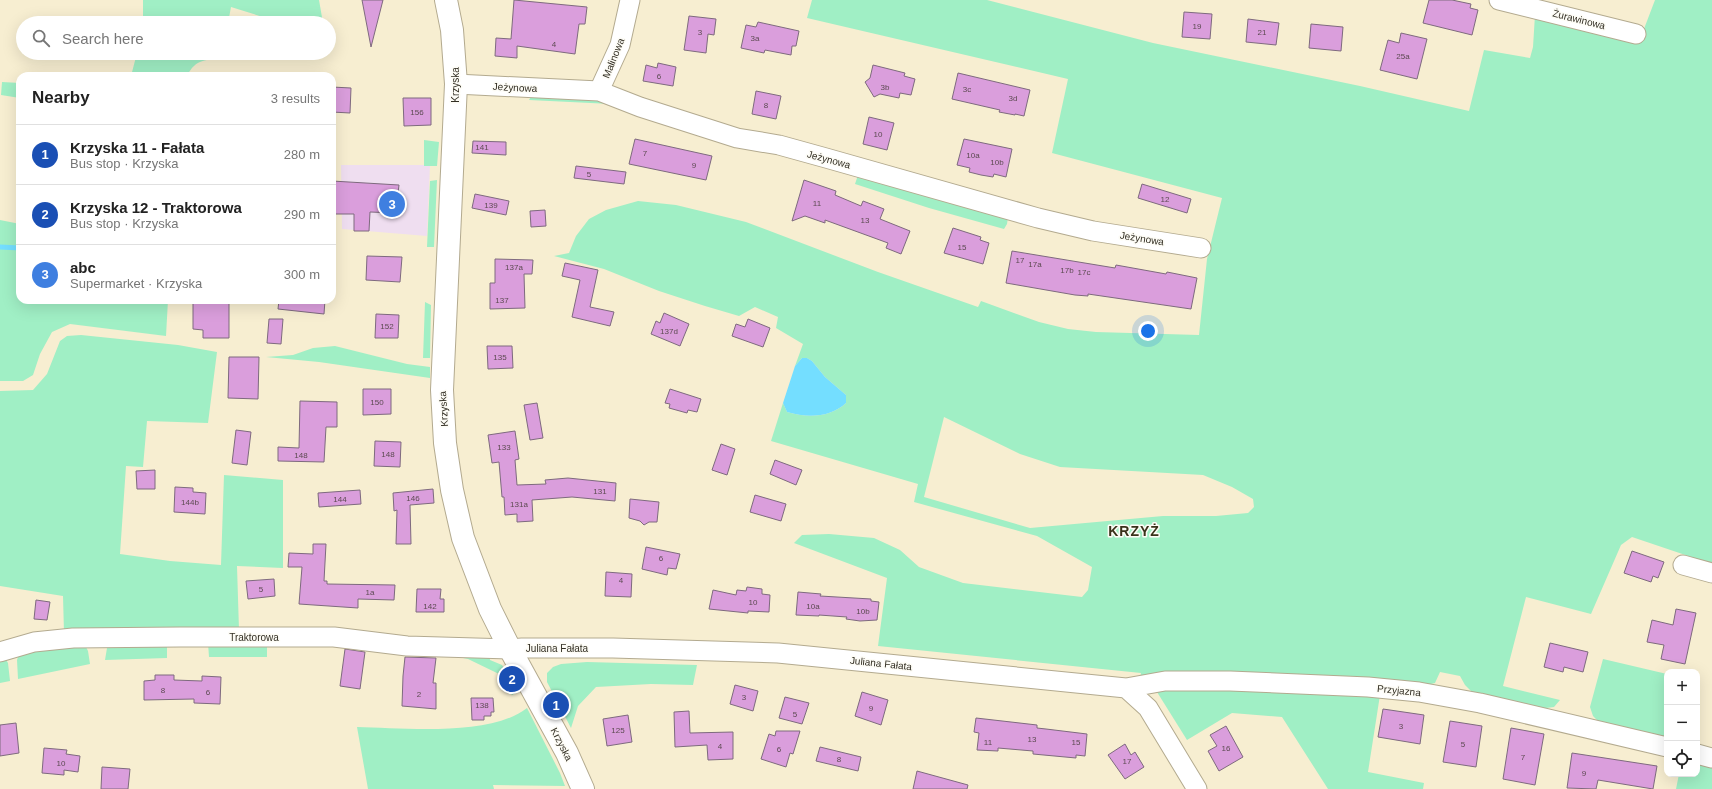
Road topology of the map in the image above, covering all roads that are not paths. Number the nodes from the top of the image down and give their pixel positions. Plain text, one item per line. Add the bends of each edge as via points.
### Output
1 (446, 0) edge
2 (630, 0) edge
3 (1499, 0) edge
4 (1636, 34) dead end
5 (456, 84) junction
6 (599, 91) junction
7 (1201, 248) dead end
8 (1683, 565) dead end
9 (1712, 573) edge
10 (510, 649) junction
11 (0, 652) edge
12 (1126, 688) junction
13 (1664, 746) edge
14 (1700, 755) edge
15 (1712, 758) edge
16 (583, 789) edge
17 (1198, 789) edge

1 - 5 street, Krzyska via 452,30
2 - 6 street, Malinowa via 620,45
3 - 4 street, Żurawinowa
5 - 6 street, Jeżynowa
5 - 10 street, Krzyska via 442,390 445,443 463,538 490,609
6 - 7 street, Jeżynowa via 640,107 738,138 819,156 1038,218 1093,231
8 - 9 street
10 - 11 street, Traktorowa via 407,646 334,638 172,637 73,638 34,642
10 - 12 street, Juliana Fałata via 612,648 778,653
10 - 16 street, Krzyska via 560,739
12 - 13 street, Przyjazna via 1165,681 1230,681 1368,687 1419,692 1480,703
12 - 17 street via 1148,708
14 - 15 street

